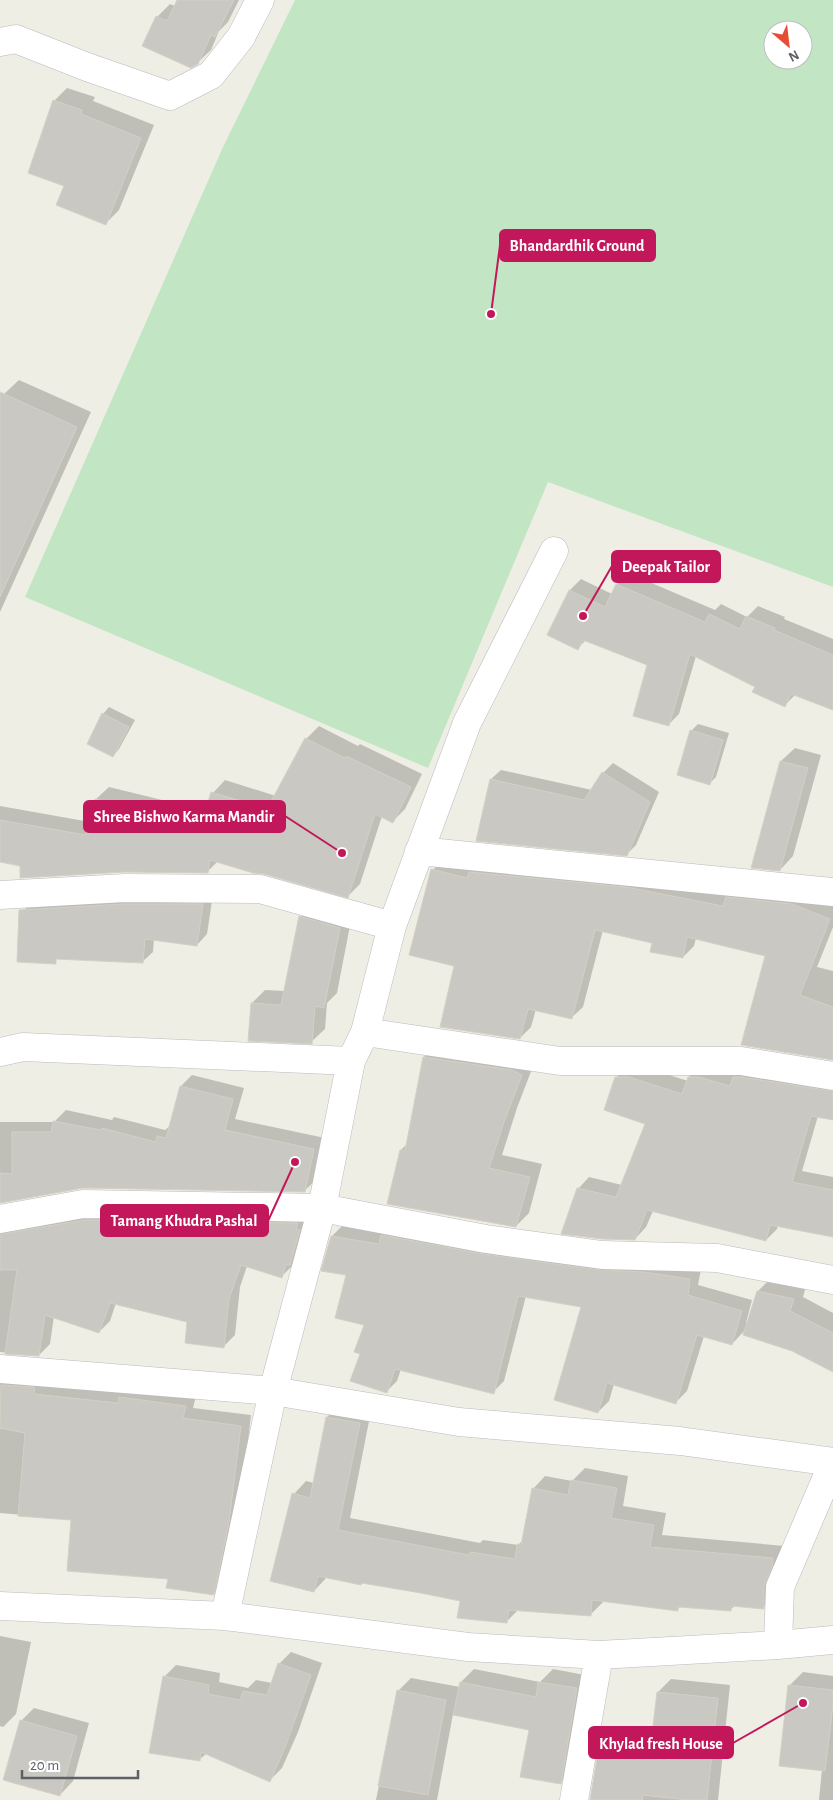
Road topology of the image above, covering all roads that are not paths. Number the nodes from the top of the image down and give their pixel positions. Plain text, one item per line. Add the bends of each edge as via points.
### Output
1 (260, 0) edge
2 (0, 42) edge
3 (554, 551) dead end
4 (419, 852) junction
5 (833, 892) edge
6 (0, 895) edge
7 (392, 926) junction
8 (365, 1032) junction
9 (0, 1052) edge
10 (351, 1061) junction
11 (833, 1076) edge
12 (322, 1208) junction
13 (0, 1219) edge
14 (833, 1280) edge
15 (0, 1369) edge
16 (272, 1391) junction
17 (833, 1462) edge
18 (0, 1606) edge
19 (225, 1616) junction
20 (833, 1640) edge
21 (778, 1645) junction
22 (599, 1655) junction
23 (574, 1800) edge

1 - 2 street via 241,37 211,76 170,96 16,39
3 - 4 street via 467,724
4 - 5 street
4 - 7 street
6 - 7 street via 125,888 260,889
7 - 8 street
8 - 10 street
8 - 11 street via 560,1061 741,1061
9 - 10 street via 24,1047
10 - 12 street
12 - 13 street via 83,1204
12 - 14 street via 505,1242 602,1255 717,1258
12 - 16 street
15 - 16 street
16 - 17 street via 459,1422 680,1441
16 - 19 street
17 - 21 street via 780,1586
18 - 19 street
19 - 22 street via 468,1646
20 - 21 street
21 - 22 street
22 - 23 street

